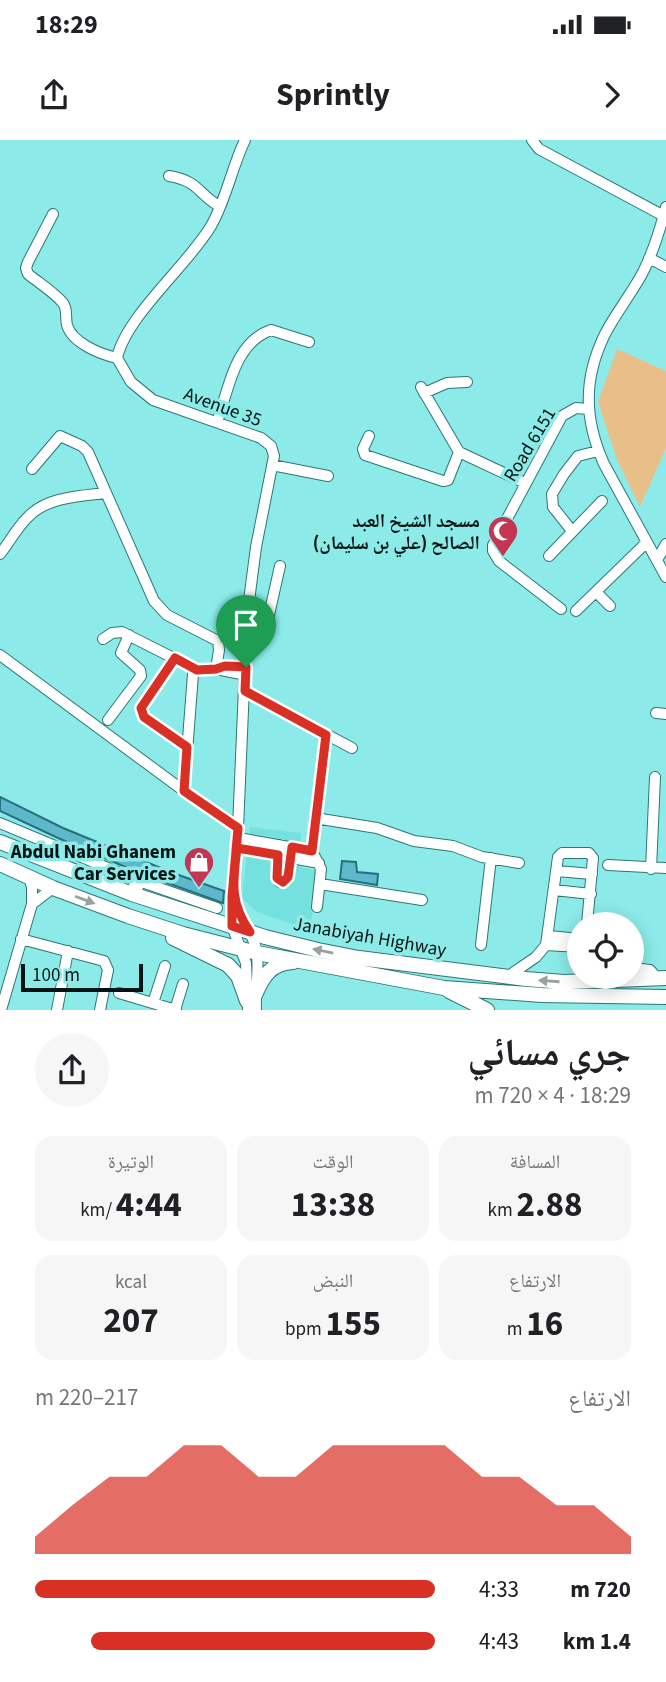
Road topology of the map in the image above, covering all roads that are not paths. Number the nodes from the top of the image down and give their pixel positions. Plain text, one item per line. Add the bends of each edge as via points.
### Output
1 (245, 140) edge
2 (532, 140) edge
3 (169, 176) dead end
4 (219, 206) junction
5 (665, 212) edge
6 (53, 214) dead end
7 (649, 258) junction
8 (666, 267) edge
9 (309, 342) dead end
10 (117, 358) junction
11 (467, 382) dead end
12 (587, 409) junction
13 (218, 422) junction
14 (369, 436) dead end
15 (598, 451) junction
16 (459, 452) junction
17 (272, 465) junction
18 (32, 469) dead end
19 (328, 476) dead end
20 (525, 482) junction
21 (106, 493) junction
22 (602, 501) dead end
23 (572, 531) junction
24 (647, 542) junction
25 (666, 544) edge
26 (0, 554) edge
27 (549, 556) dead end
28 (657, 560) junction
29 (280, 566) dead end
30 (666, 577) edge
31 (596, 592) junction
32 (610, 606) dead end
33 (561, 609) dead end
34 (576, 611) dead end
35 (129, 635) junction
36 (103, 639) dead end
37 (246, 647) junction
38 (0, 655) edge
39 (175, 658) junction
40 (216, 669) junction
41 (197, 670) junction
42 (246, 671) junction
43 (245, 691) junction
44 (108, 720) dead end
45 (326, 735) junction
46 (187, 747) junction
47 (352, 748) dead end
48 (655, 777) dead end
49 (184, 791) junction
50 (316, 818) junction
51 (0, 823) edge
52 (238, 838) junction
53 (0, 842) edge
54 (279, 850) junction
55 (312, 851) junction
56 (291, 852) junction
57 (491, 858) junction
58 (319, 863) junction
59 (519, 863) dead end
60 (0, 864) edge
61 (608, 865) dead end
62 (666, 868) edge
63 (651, 869) junction
64 (557, 871) junction
65 (592, 874) junction
66 (29, 877) junction
67 (320, 884) junction
68 (136, 887) junction
69 (54, 888) junction
70 (233, 889) junction
71 (554, 890) junction
72 (591, 894) junction
73 (422, 900) dead end
74 (32, 904) junction
75 (317, 907) dead end
76 (217, 908) dead end
77 (589, 912) edge
78 (128, 916) junction
79 (232, 926) junction
80 (250, 932) junction
81 (21, 939) junction
82 (567, 940) edge
83 (548, 941) junction
84 (481, 945) dead end
85 (567, 945) edge
86 (240, 949) junction
87 (68, 950) junction
88 (257, 953) junction
89 (313, 963) junction
90 (164, 966) dead end
91 (644, 970) edge
92 (507, 977) junction
93 (662, 978) edge
94 (183, 984) dead end
95 (444, 988) junction
96 (119, 993) dead end
97 (666, 997) edge
98 (153, 1003) junction
99 (251, 1004) edge
100 (1, 1010) edge
101 (57, 1010) edge
102 (100, 1010) edge
103 (176, 1010) edge
104 (487, 1010) edge

1 - 4 street
2 - 5 street via 539,149
3 - 4 street via 200,188
4 - 10 street via 210,227 136,321
5 - 7 street, Road 6151
6 - 10 street via 28,262 28,274 61,301 69,330 99,353
7 - 8 street
7 - 12 street, Road 6151 via 605,335 595,360
9 - 13 street via 271,330 250,341 241,352
10 - 13 street, Avenue 35 via 131,382 153,400
11 - 16 street via 423,390
12 - 15 street
12 - 20 street, Road 6151 via 576,408 562,416
13 - 17 street, Avenue 35 via 261,438 271,446
14 - 16 street via 365,455 443,481 448,480
15 - 23 street via 578,456 552,494 553,507
15 - 24 street
16 - 20 street
17 - 19 street
17 - 37 street via 251,574
18 - 21 street via 62,435 87,449
20 - 33 street, Road 6151 via 494,540 493,551 499,561
21 - 26 street via 62,499 34,511
21 - 40 street via 156,605 218,641
22 - 23 street
23 - 27 street
24 - 28 street
24 - 31 street
25 - 28 street
28 - 30 street
29 - 37 street via 264,637
31 - 32 street
31 - 34 street
35 - 36 street via 116,632
35 - 39 street
35 - 44 street via 121,653 141,670 141,676
37 - 42 street
38 - 49 street
39 - 41 street
39 - 46 street via 142,712
40 - 41 street
40 - 42 street
41 - 46 street via 192,676
42 - 43 street
43 - 45 street
43 - 52 street
45 - 47 street
45 - 50 street
46 - 49 street
48 - 63 street
49 - 52 street
50 - 55 street
50 - 57 street via 377,828
51 - 68 street
52 - 54 street
52 - 70 street
53 - 68 main road, Janabiyah Highway
54 - 56 street
54 - 56 street via 277,878 281,882 288,879
55 - 56 street
55 - 58 street
56 - 58 street
57 - 59 street
57 - 84 street
58 - 67 street
60 - 66 main road, Janabiyah Highway
61 - 63 street
62 - 63 street
64 - 65 street
64 - 65 street via 562,853 586,853 593,858
64 - 71 street
65 - 72 street
66 - 69 main road, Janabiyah Highway
66 - 74 street
67 - 73 street
67 - 75 street
68 - 76 street
68 - 79 main road, Janabiyah Highway
69 - 74 street
69 -> 78 main road, Janabiyah Highway
70 - 79 street
70 - 80 street via 239,916
71 - 72 street
71 - 83 street
72 - 77 street
74 - 81 street
78 - 86 main road, Janabiyah Highway
78 - 99 main road via 228,965
79 - 80 main road, Janabiyah Highway
79 - 86 street
80 - 88 street
92 -> 80 main road, Janabiyah Highway via 342,955
81 - 87 street
81 - 100 street
82 - 83 street
83 - 85 street
83 - 92 street via 536,957
86 - 88 main road, Janabiyah Highway
86 - 99 street
87 - 101 street
87 - 102 street via 107,965
88 - 89 main road, Janabiyah Highway
88 - 99 street
89 - 95 main road, Janabiyah Highway
89 - 99 main road via 277,964
90 - 98 street
91 - 93 street
93 -> 92 main road, Janabiyah Highway via 564,982
94 - 103 street
95 - 97 main road, Janabiyah Highway
95 - 104 main road
96 - 98 street
98 - 103 street

